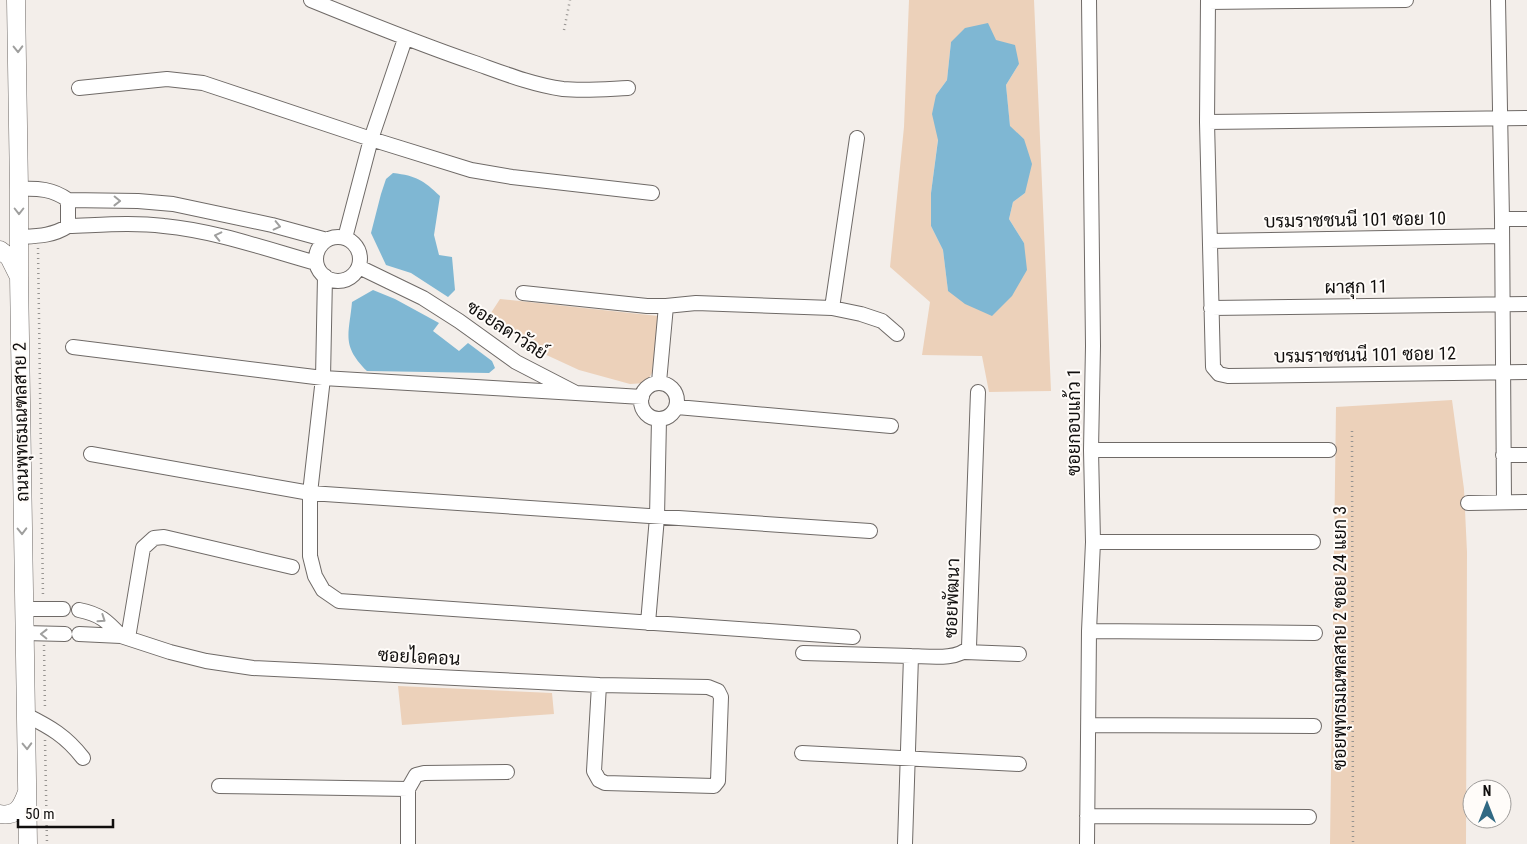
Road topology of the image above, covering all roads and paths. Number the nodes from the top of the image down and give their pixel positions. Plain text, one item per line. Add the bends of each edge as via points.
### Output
1 (16, 0) edge
2 (311, 0) edge
3 (570, 0) edge
4 (1090, 0) edge
5 (1406, 0) edge
6 (1498, 0) edge
7 (1208, 1) edge
8 (564, 30) dead end
9 (405, 39) junction
10 (80, 88) dead end
11 (628, 88) dead end
12 (1527, 118) edge
13 (1501, 119) junction
14 (1207, 122) junction
15 (857, 138) dead end
16 (370, 139) junction
17 (19, 189) junction
18 (652, 193) dead end
19 (68, 200) junction
20 (1502, 219) junction
21 (1527, 219) edge
22 (68, 226) junction
23 (37, 236) junction
24 (1502, 236) junction
25 (19, 237) junction
26 (345, 238) junction
27 (327, 240) junction
28 (1210, 241) junction
29 (0, 250) edge
30 (316, 262) junction
31 (359, 267) junction
32 (19, 276) junction
33 (325, 276) junction
34 (523, 293) dead end
35 (1502, 304) junction
36 (1527, 304) edge
37 (666, 306) junction
38 (832, 308) junction
39 (1211, 308) junction
40 (898, 334) dead end
41 (73, 347) dead end
42 (1502, 372) junction
43 (1527, 372) edge
44 (323, 378) junction
45 (659, 382) junction
46 (978, 392) dead end
47 (576, 393) junction
48 (642, 397) junction
49 (677, 407) junction
50 (659, 419) junction
51 (891, 426) dead end
52 (1352, 431) dead end
53 (1091, 450) junction
54 (1329, 450) dead end
55 (91, 454) dead end
56 (1503, 455) junction
57 (1527, 455) edge
58 (310, 493) junction
59 (1504, 502) junction
60 (1527, 502) edge
61 (1468, 503) dead end
62 (657, 517) junction
63 (870, 532) dead end
64 (1093, 542) junction
65 (1313, 542) dead end
66 (292, 567) dead end
67 (23, 609) junction
68 (43, 609) junction
69 (63, 609) dead end
70 (80, 610) dead end
71 (648, 623) junction
72 (1089, 631) junction
73 (24, 633) junction
74 (1315, 633) dead end
75 (44, 634) junction
76 (65, 634) dead end
77 (80, 634) dead end
78 (124, 637) junction
79 (853, 637) dead end
80 (965, 652) junction
81 (803, 653) dead end
82 (1018, 654) dead end
83 (911, 656) junction
84 (598, 685) junction
85 (26, 715) junction
86 (45, 725) junction
87 (1088, 725) junction
88 (1314, 726) dead end
89 (802, 753) dead end
90 (908, 757) junction
91 (83, 758) dead end
92 (1019, 764) dead end
93 (507, 772) dead end
94 (219, 786) dead end
95 (28, 789) junction
96 (408, 789) junction
97 (0, 814) edge
98 (1087, 816) junction
99 (1309, 817) dead end
100 (28, 844) edge
101 (47, 844) edge
102 (408, 844) edge
103 (905, 844) edge
104 (1087, 844) edge
105 (1353, 844) edge

1 -> 17 main road, ถนนพุทธมณฑลสาย 2
2 - 9 street
3 - 8 path
4 - 53 street, ซอยกอบแก้ว 1
5 - 7 street
6 - 13 street
7 - 14 street
9 - 11 street via 502,72 562,88
9 - 16 street
10 - 16 street via 166,79 203,83
12 - 13 street
13 - 14 street
13 - 20 street
14 - 28 street
15 - 38 street
16 - 18 street via 471,170
16 - 26 street
17 - 19 street via 49,190
17 -> 25 main road, ถนนพุทธมณฑลสาย 2
19 - 22 street
19 -> 27 street via 173,204
20 - 21 street
20 - 24 street
22 - 23 street via 59,232
30 -> 22 street via 230,238 165,226 137,223
23 - 25 street
23 - 68 path
24 - 28 street, บรมราชชนนี 101 ซอย 10
24 - 35 street
25 - 32 main road, ถนนพุทธมณฑลสาย 2
26 - 27 street
26 - 31 street via 358,250
27 - 30 street via 316,254
28 - 39 street
29 - 32 main road via 9,257
30 - 33 street via 318,270
31 - 33 street via 348,280 339,282
31 - 47 street, ซอยลดาวัลย์ via 423,298 516,362
32 -> 67 main road, ถนนพุทธมณฑลสาย 2
33 - 44 street
34 - 37 street
35 - 36 street, ผาสุก 11
35 - 39 street, ผาสุก 11
35 - 42 street
37 - 38 street
37 - 45 street
38 - 40 street via 882,321
39 - 42 street, บรมราชชนนี 101 ซอย 12 via 1213,367 1219,374 1228,376
41 - 44 street
42 - 43 street, บรมราชชนนี 101 ซอย 12
42 - 56 street
44 - 47 street
44 - 58 street
45 - 48 street via 650,385
45 - 49 street via 673,388
46 - 80 street, ซอยพัฒนา via 969,647
47 - 48 street, ซอยลดาวัลย์
48 - 50 street via 643,409
49 - 50 street via 668,417
49 - 51 street
50 - 62 street
52 - 105 path, ซอยพุทธมณฑลสาย 2 ซอย 24 แยก 3
53 - 54 street
53 - 64 street, ซอยกอบแก้ว 1
55 - 58 street
56 - 57 street
56 - 59 street
58 - 62 street
58 - 71 street via 310,556 315,576 323,590 339,601
59 - 60 street
59 - 61 street
62 - 63 street
62 - 71 street
64 - 65 street
64 - 72 street, ซอยกอบแก้ว 1
66 - 78 street via 164,537 154,538 143,548
67 - 68 street
67 - 73 main road, ถนนพุทธมณฑลสาย 2
68 - 69 street
70 -> 78 street, ซอยไอคอน via 104,619
71 - 79 street
72 - 74 street
72 - 87 street, ซอยกอบแก้ว 1
73 - 75 street
73 - 85 main road, ถนนพุทธมณฑลสาย 2
76 -> 75 street
75 - 86 path
77 - 78 street, ซอยไอคอน
78 - 84 street, ซอยไอคอน via 206,662 252,668
80 - 82 street
80 - 83 street, ซอยพัฒนา via 957,656
81 - 83 street, ซอยพัฒนา
83 - 90 street
84 - 84 street, ซอยไอคอน via 708,687 718,692 721,696 717,784 605,783 598,780 594,772
85 - 86 street
85 -> 95 main road, ถนนพุทธมณฑลสาย 2
86 - 91 street via 73,744
86 - 101 path
87 - 88 street
87 - 98 street, ซอยกอบแก้ว 1
89 - 90 street
90 - 92 street
90 - 103 street
93 - 96 street via 424,773 416,775
94 - 96 street
95 - 97 main road via 15,813 8,816
95 - 100 main road, ถนนพุทธมณฑลสาย 2
96 - 102 street
98 - 99 street
98 - 104 street, ซอยกอบแก้ว 1

